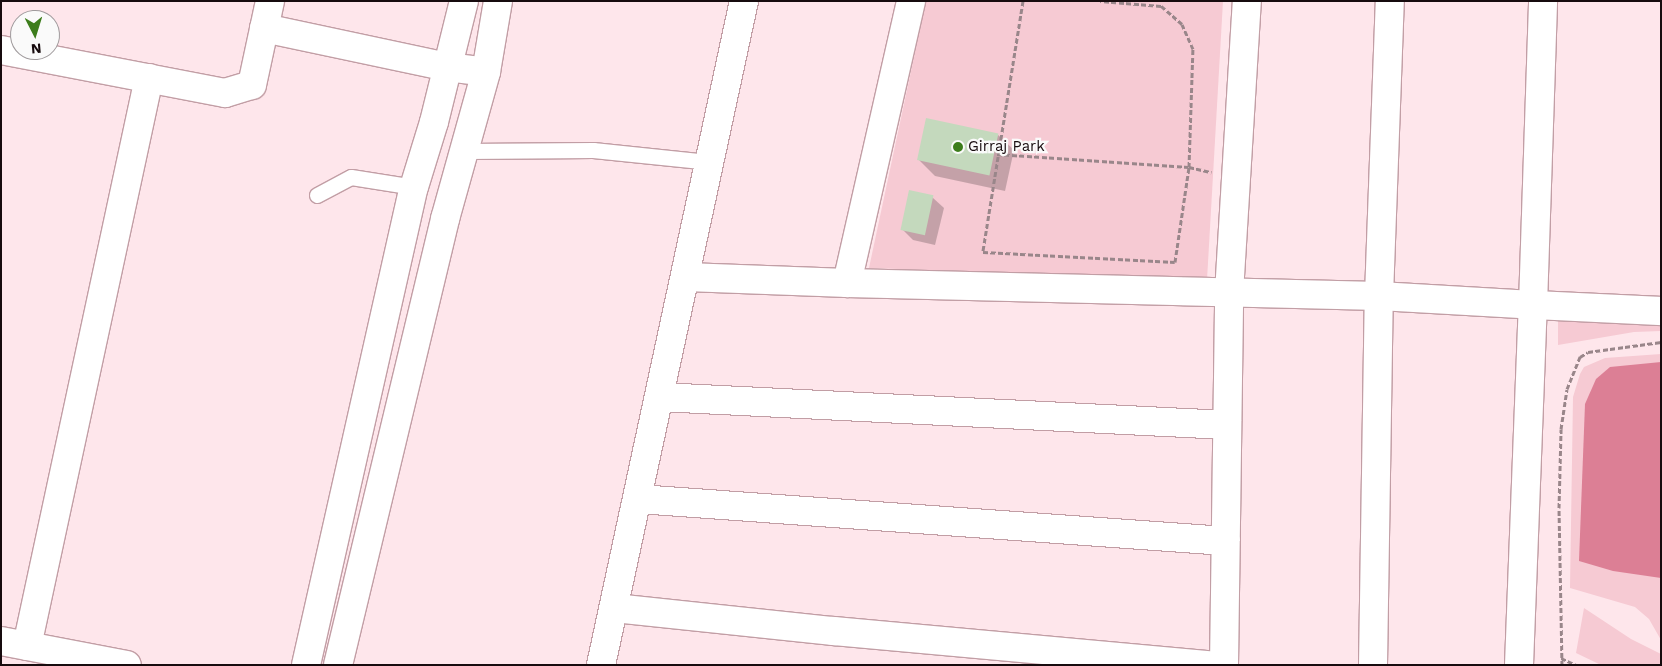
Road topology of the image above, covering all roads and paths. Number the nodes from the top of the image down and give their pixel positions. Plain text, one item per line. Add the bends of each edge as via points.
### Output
1 (270, 1) edge
2 (464, 1) edge
3 (498, 1) edge
4 (744, 1) edge
5 (911, 1) edge
6 (1023, 1) edge
7 (1100, 1) edge
8 (1247, 1) edge
9 (1390, 1) edge
10 (1543, 1) edge
11 (264, 28) junction
12 (2, 55) edge
13 (447, 67) junction
14 (486, 72) junction
15 (149, 78) junction
16 (465, 151) junction
17 (998, 154) junction
18 (710, 162) junction
19 (1189, 167) junction
20 (414, 187) junction
21 (317, 195) dead end
22 (686, 277) junction
23 (847, 283) junction
24 (1229, 293) junction
25 (1379, 296) junction
26 (1533, 305) junction
27 (1661, 311) edge
28 (1661, 342) edge
29 (660, 396) junction
30 (1227, 425) junction
31 (638, 499) junction
32 (1225, 541) junction
33 (614, 608) junction
34 (14, 644) edge
35 (1561, 658) junction
36 (127, 665) edge
37 (306, 665) edge
38 (338, 665) edge
39 (601, 665) edge
40 (1211, 665) edge
41 (1224, 665) edge
42 (1372, 665) edge
43 (1519, 665) edge
44 (1562, 665) edge
45 (1576, 665) edge

1 - 11 street
2 - 13 street
3 - 14 street
4 - 18 street
5 - 23 street
6 - 17 path
7 - 19 path via 1161,6 1182,24 1193,49
8 - 24 street
9 - 25 street
10 - 26 street
11 - 13 street
11 - 15 street via 252,85 225,94
12 - 15 street
13 - 14 street
13 - 20 street
14 - 16 street
15 - 34 street
16 - 18 lane via 593,150
16 - 38 street via 445,218
17 - 19 path
17 - 19 path via 983,252 1175,262
18 - 22 street
20 - 21 lane via 351,177
20 - 37 street
22 - 23 street
22 - 29 street
23 - 24 street
24 - 25 street
24 - 30 street
25 - 26 street
25 - 42 street
26 - 27 street
26 - 43 street
28 - 35 path via 1588,352 1580,357 1572,372 1561,430
29 - 30 street
29 - 31 street
30 - 32 street
31 - 32 street
31 - 33 street
32 - 41 street
33 - 39 street
33 - 40 street
34 - 36 street
35 - 44 path
35 - 45 path

